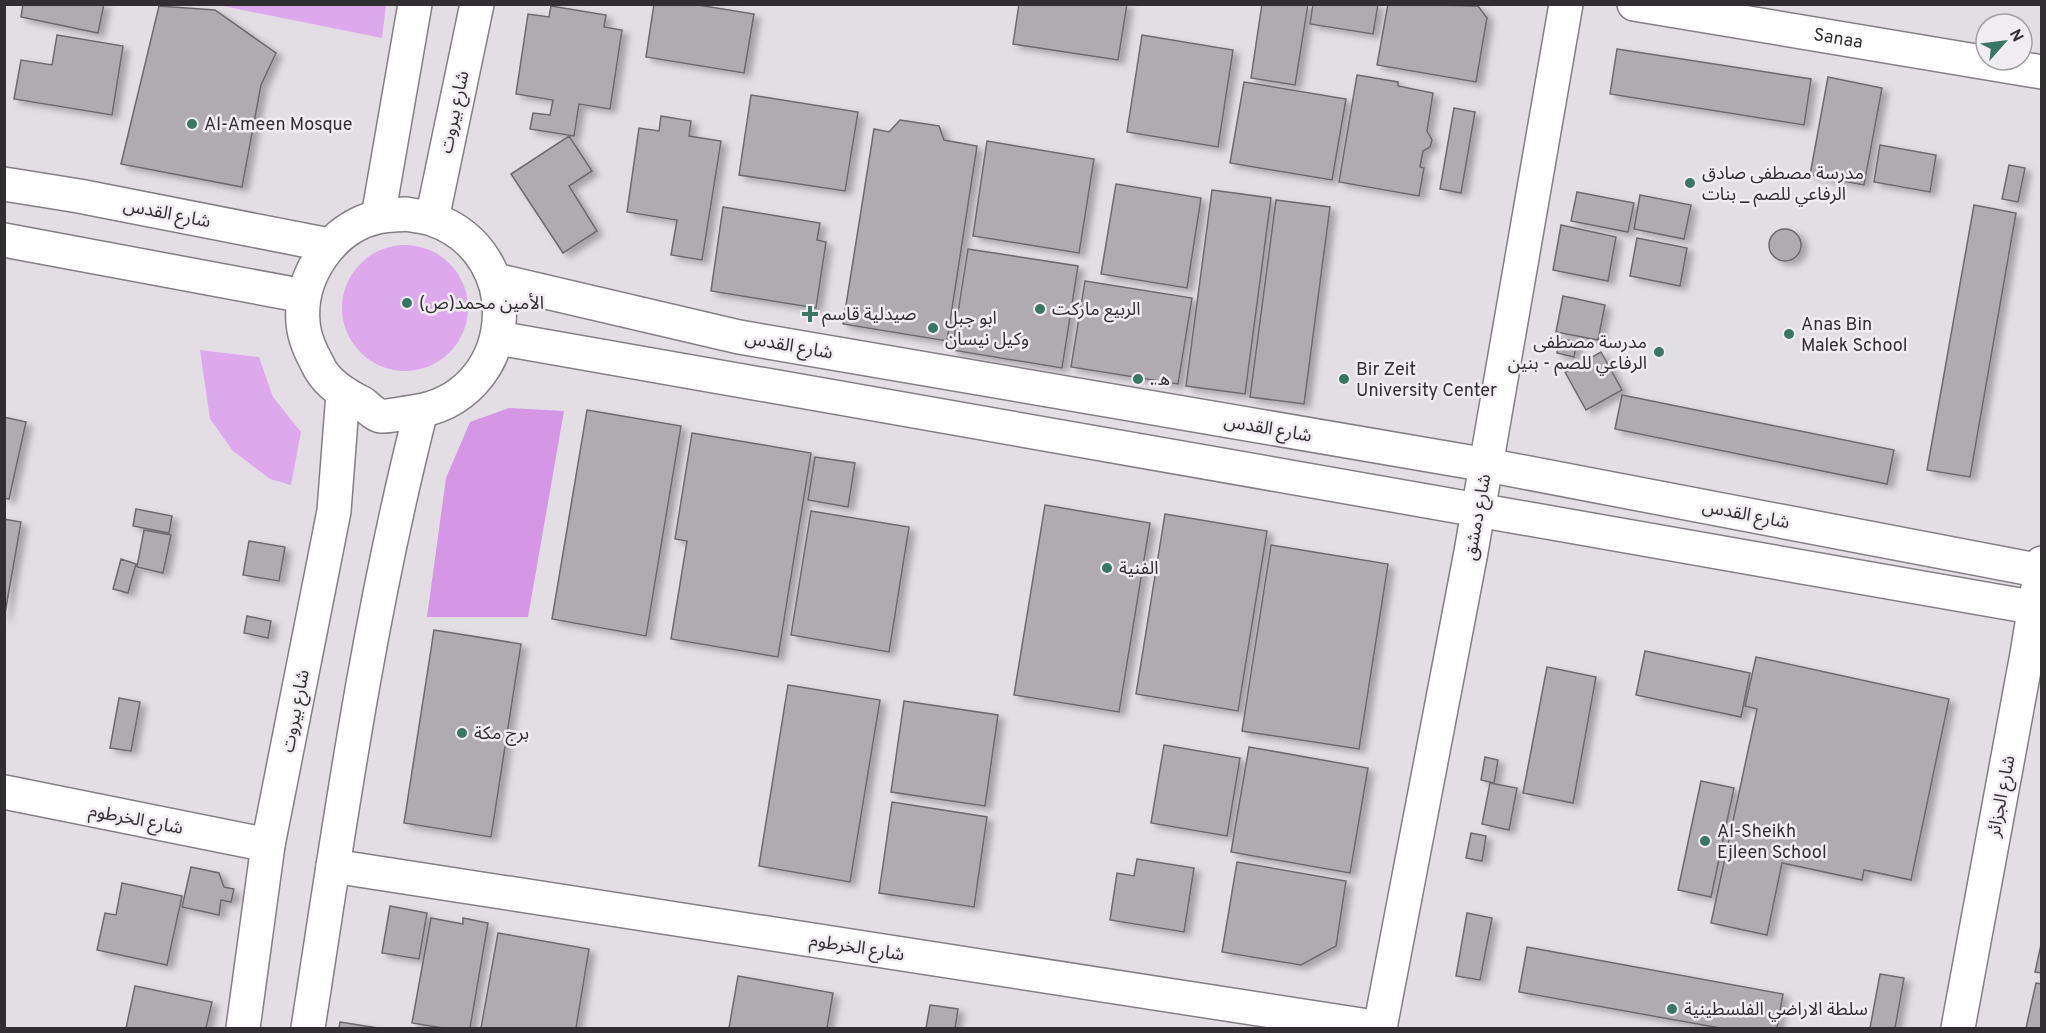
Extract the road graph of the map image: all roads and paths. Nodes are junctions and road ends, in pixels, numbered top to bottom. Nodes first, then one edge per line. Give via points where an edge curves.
1 (415, 4) edge
2 (477, 4) edge
3 (1566, 4) edge
4 (1634, 4) edge
5 (2042, 72) edge
6 (4, 184) edge
7 (378, 217) junction
8 (432, 219) junction
9 (4, 240) edge
10 (329, 245) junction
11 (495, 280) junction
12 (304, 296) junction
13 (498, 338) junction
14 (342, 393) junction
15 (421, 411) junction
16 (1487, 465) junction
17 (1479, 510) junction
18 (2041, 568) edge
19 (2038, 608) edge
20 (4, 792) edge
21 (268, 845) junction
22 (333, 866) junction
23 (1380, 1028) edge
24 (243, 1029) edge
25 (308, 1029) edge
26 (1958, 1029) edge

1 - 7 main road
2 - 8 main road, شارع بيروت
3 - 16 main road, شارع دمشق
4 - 5 main road, Sanaa
6 - 10 main road, شارع القدس
7 - 8 main road via 406,214
7 - 10 main road via 351,228
8 - 11 main road via 459,233 481,254
9 - 12 main road
10 - 12 main road via 313,269
11 - 13 main road via 501,309
11 - 16 main road, شارع القدس via 739,336
12 - 14 main road via 303,323 309,349 323,373
13 - 15 main road via 487,364 470,386 447,402
13 - 17 main road
14 - 15 main road via 380,416
14 - 21 main road, شارع بيروت via 334,511
15 - 22 main road via 404,476 358,713
16 - 17 main road, شارع دمشق
16 - 18 main road, شارع القدس
17 - 19 main road
17 - 23 main road, شارع دمشق
18 - 19 main road, شارع الجزائر
19 - 26 main road, شارع الجزائر
20 - 21 main road, شارع الخرطوم
21 - 24 main road, شارع بيروت
22 - 23 main road, شارع الخرطوم
22 - 25 main road

